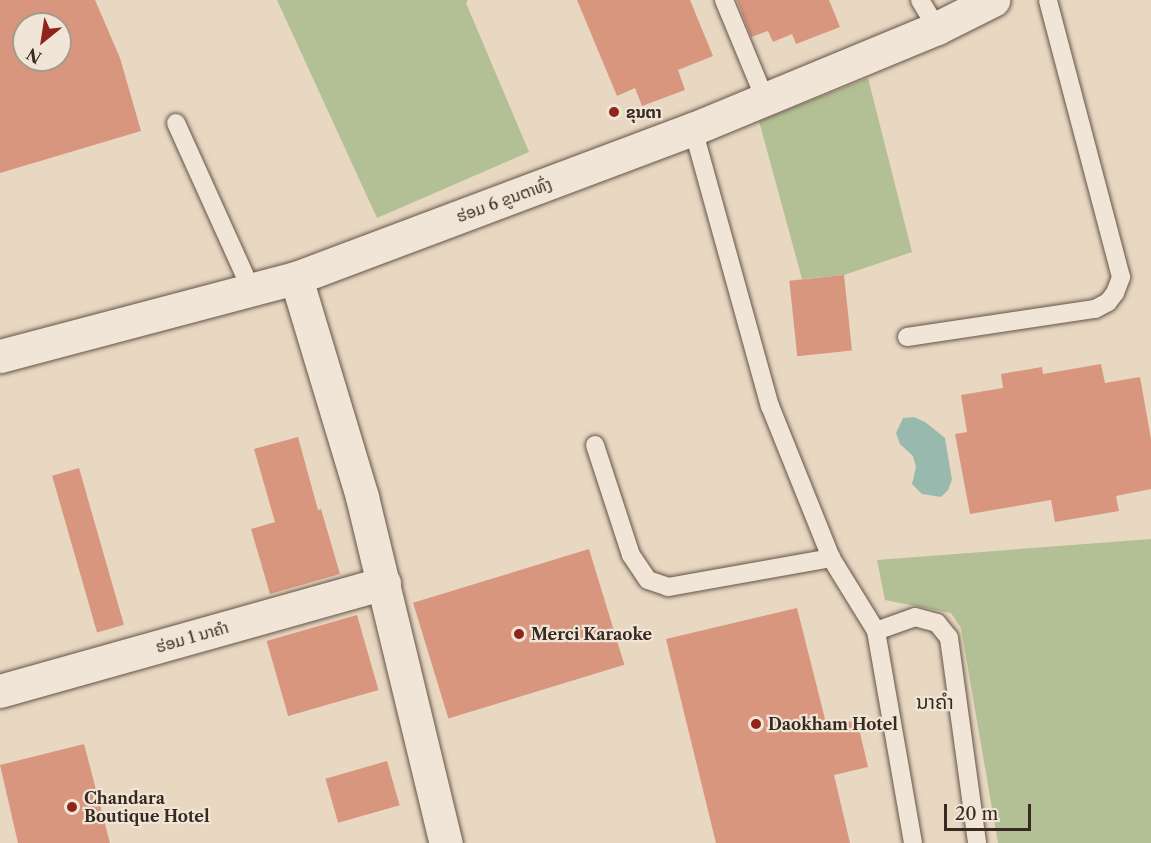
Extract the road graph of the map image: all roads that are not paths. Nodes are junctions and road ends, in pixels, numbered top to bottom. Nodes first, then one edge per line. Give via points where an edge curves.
1 (724, 0) edge
2 (920, 0) edge
3 (993, 0) edge
4 (1048, 0) edge
5 (937, 28) junction
6 (765, 99) junction
7 (176, 123) dead end
8 (693, 129) junction
9 (296, 278) junction
10 (251, 289) junction
11 (908, 337) dead end
12 (0, 356) edge
13 (594, 445) dead end
14 (831, 558) junction
15 (384, 583) junction
16 (876, 631) junction
17 (0, 691) edge
18 (446, 843) edge
19 (913, 843) edge
20 (977, 843) edge

1 - 6 lane
2 - 5 lane
3 - 5 street, ຮ່ອມ 6 ຂູນຕາທົ່ງ
4 - 11 lane via 1121,277 1115,293 1095,309
5 - 6 street, ຮ່ອມ 6 ຂູນຕາທົ່ງ
6 - 8 street, ຮ່ອມ 6 ຂູນຕາທົ່ງ
7 - 10 lane
8 - 9 street, ຮ່ອມ 6 ຂູນຕາທົ່ງ
8 - 14 lane via 770,406
9 - 10 street, ຮ່ອມ 6 ຂູນຕາທົ່ງ
9 - 15 street
10 - 12 street, ຮ່ອມ 6 ຂູນຕາທົ່ງ
13 - 14 lane via 631,555 648,580 668,587
14 - 16 lane
15 - 17 street, ຮ່ອມ 1 ນາຄຳ
15 - 18 street
16 - 19 lane
16 - 20 lane via 915,617 937,623 949,638

